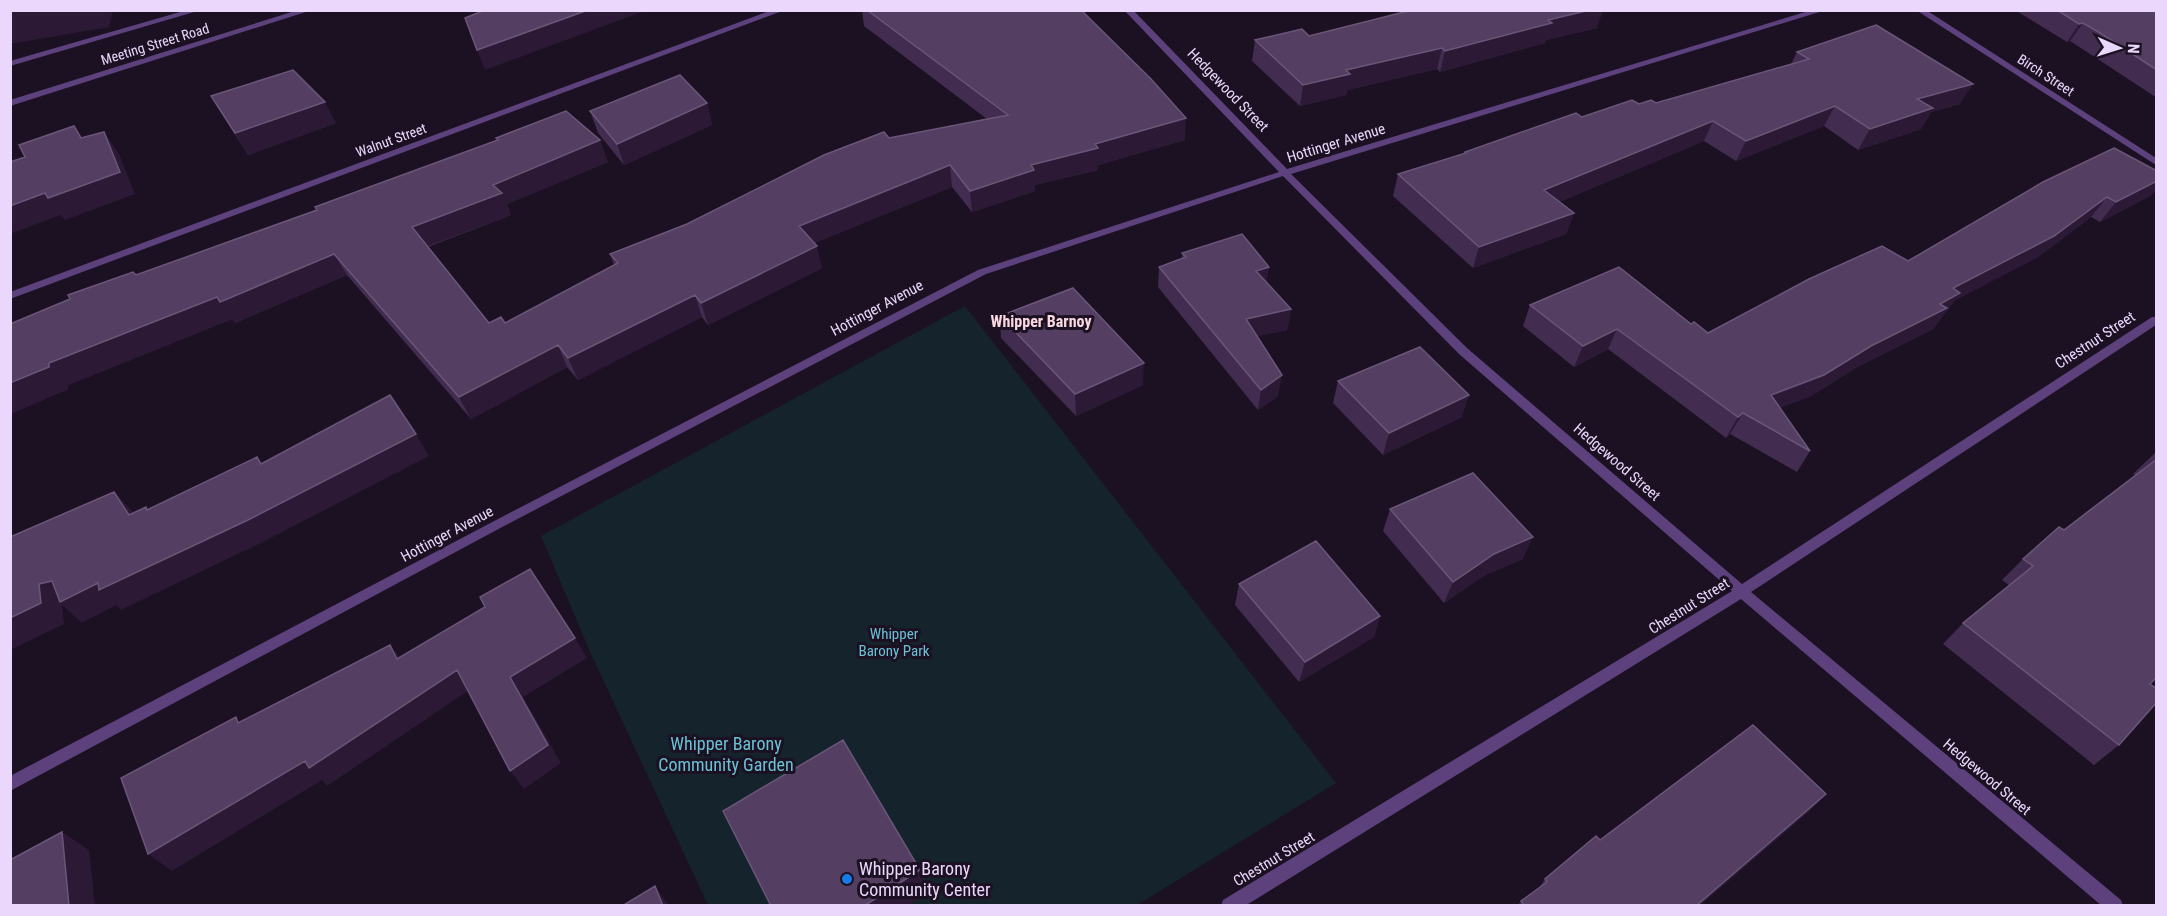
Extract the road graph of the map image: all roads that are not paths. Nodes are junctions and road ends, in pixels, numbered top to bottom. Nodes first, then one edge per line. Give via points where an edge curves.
1 (198, 10) edge
2 (308, 10) edge
3 (781, 10) edge
4 (1128, 10) edge
5 (1822, 10) edge
6 (1920, 10) edge
7 (10, 64) edge
8 (10, 103) edge
9 (2157, 162) edge
10 (1286, 174) junction
11 (10, 296) edge
12 (2157, 320) edge
13 (1742, 592) junction
14 (10, 784) edge
15 (1229, 906) edge
16 (2115, 906) edge

1 - 7 street
2 - 8 street, Meeting Street Road
3 - 11 street, Walnut Street
4 - 10 street, Hedgewood Street
5 - 10 street, Hottinger Avenue
6 - 9 street, Birch Street
10 - 13 street, Hedgewood Street via 1463,351
10 - 14 street, Hottinger Avenue via 982,272 938,292
12 - 13 street, Chestnut Street
13 - 15 street, Chestnut Street
13 - 16 street, Hedgewood Street

